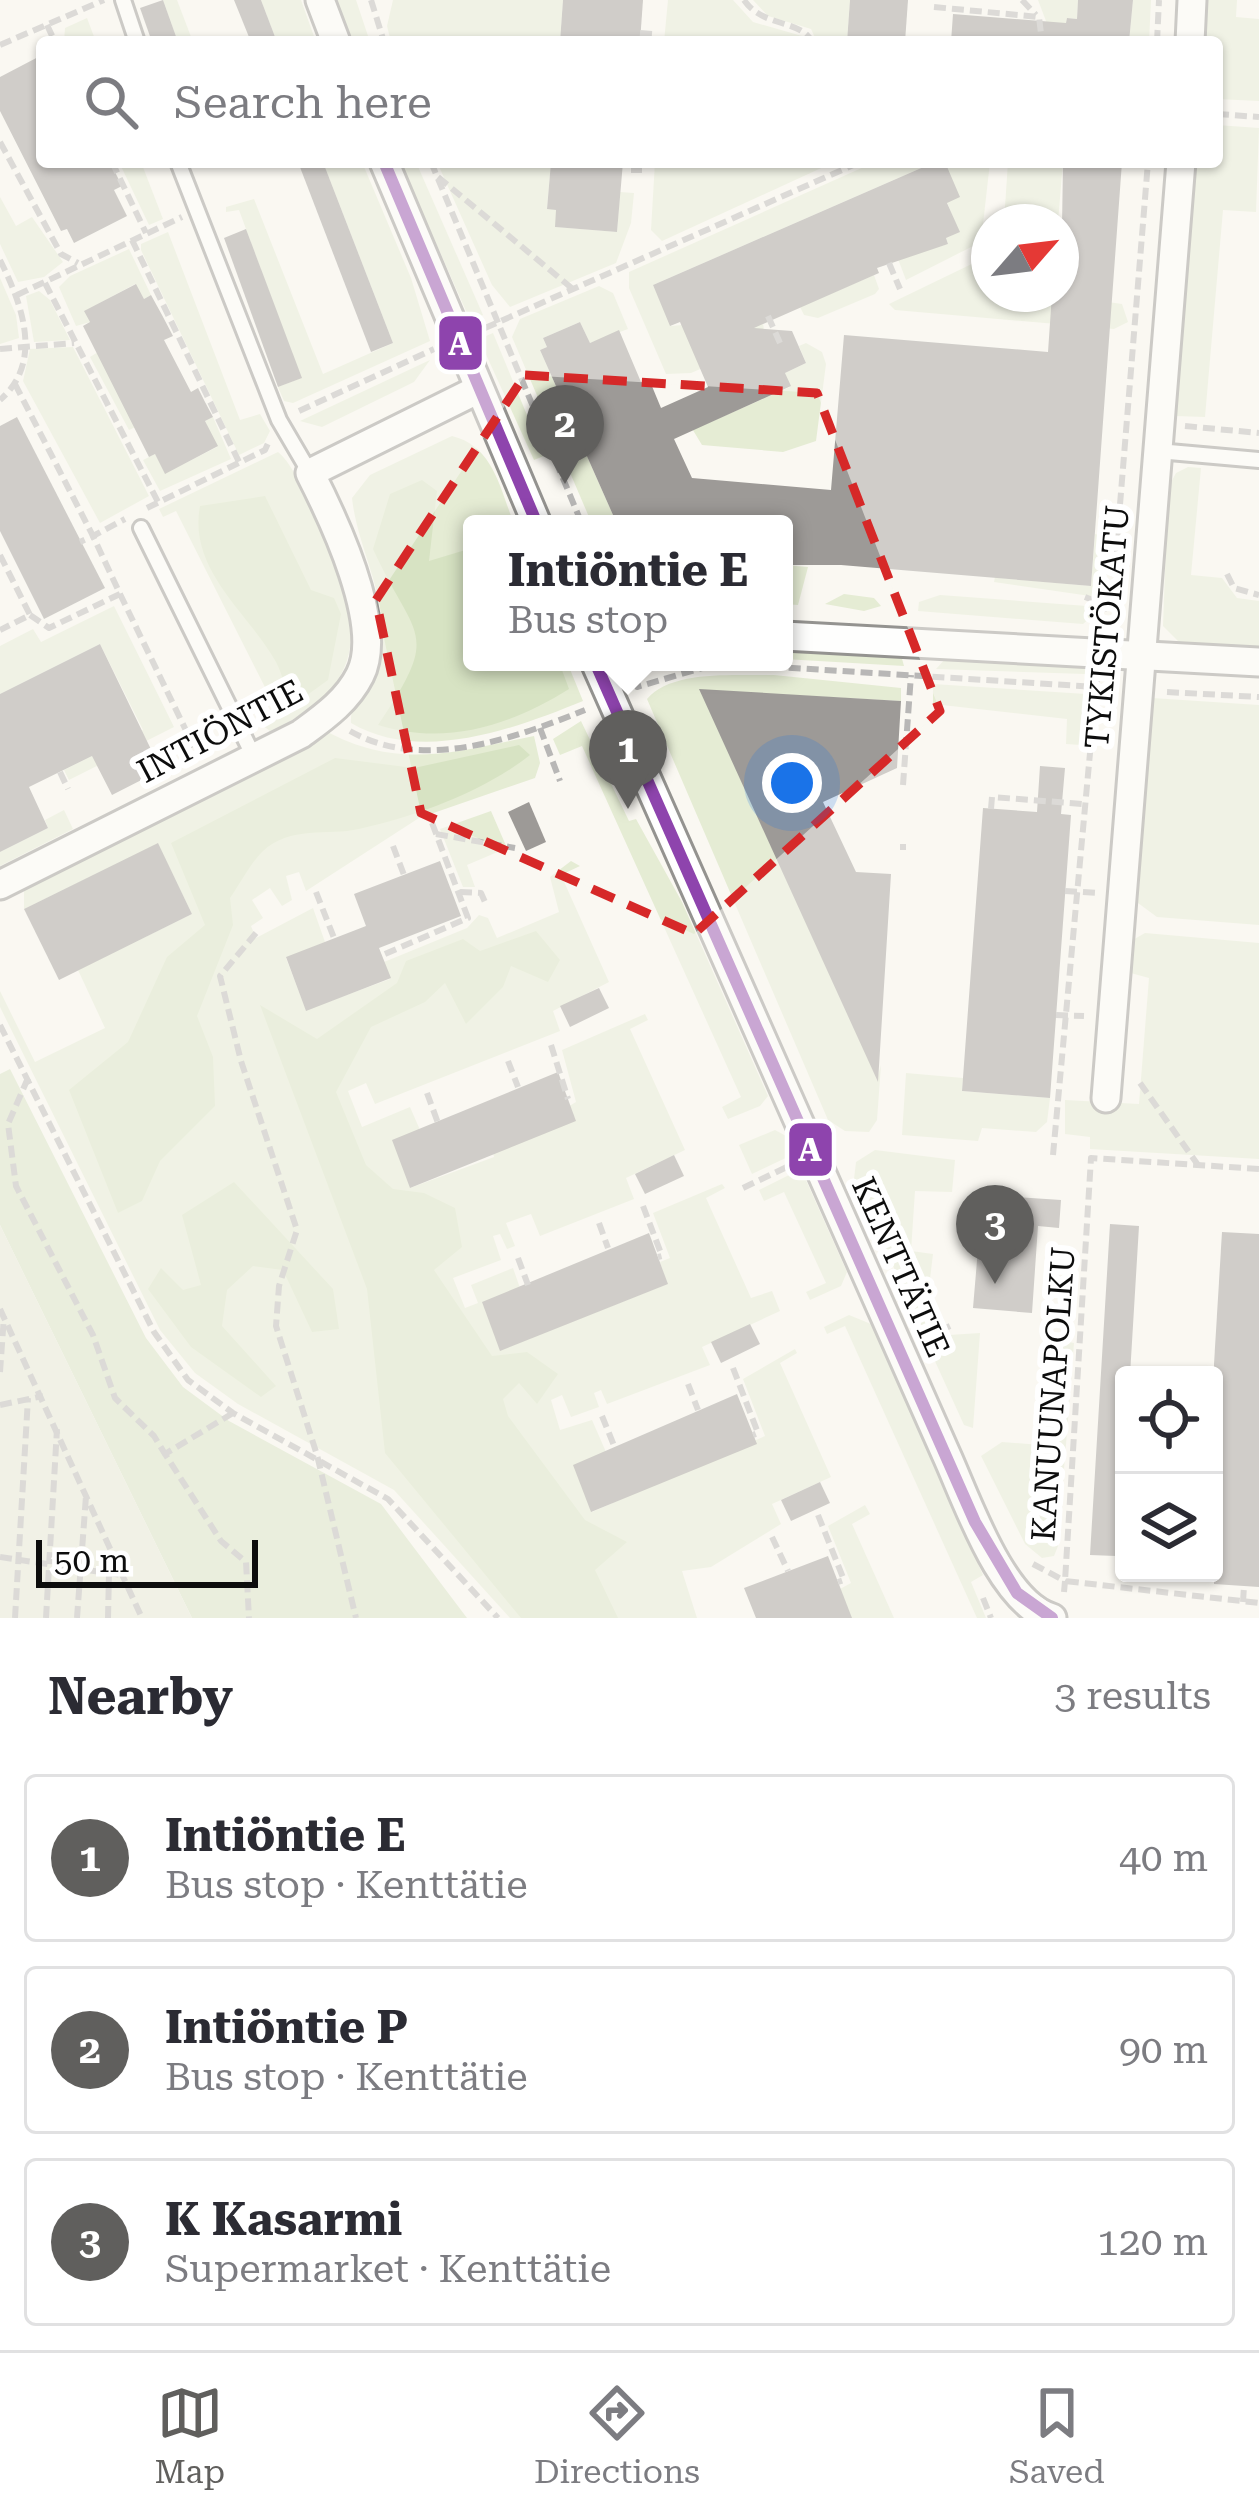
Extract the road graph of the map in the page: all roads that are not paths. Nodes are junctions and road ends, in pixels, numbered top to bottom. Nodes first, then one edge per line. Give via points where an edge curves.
1 (123, 0) edge
2 (320, 0) edge
3 (1192, 0) edge
4 (135, 36) edge
5 (334, 36) edge
6 (1190, 36) edge
7 (180, 168) edge
8 (386, 168) edge
9 (1181, 168) edge
10 (477, 390) junction
11 (1159, 438) junction
12 (1259, 460) edge
13 (310, 473) junction
14 (533, 515) edge
15 (141, 528) dead end
16 (793, 636) edge
17 (1142, 652) junction
18 (1259, 662) edge
19 (599, 671) edge
20 (254, 757) junction
21 (0, 885) edge
22 (1106, 1098) dead end
23 (1052, 1618) edge

1 - 4 lane
2 - 5 street
3 - 6 street
7 - 13 lane via 279,420
8 - 10 street
9 - 11 street, TYKISTÖKATU
10 - 13 street
10 - 14 street
11 - 12 lane
11 - 17 street, TYKISTÖKATU
13 - 20 street, INTIÖNTIE via 342,537 363,610 362,672 334,710
15 - 20 lane
16 - 17 street
17 - 18 street
17 - 22 street, TYKISTÖKATU
19 - 23 street, KENTTÄTIE via 1005,1577
20 - 21 street, INTIÖNTIE

